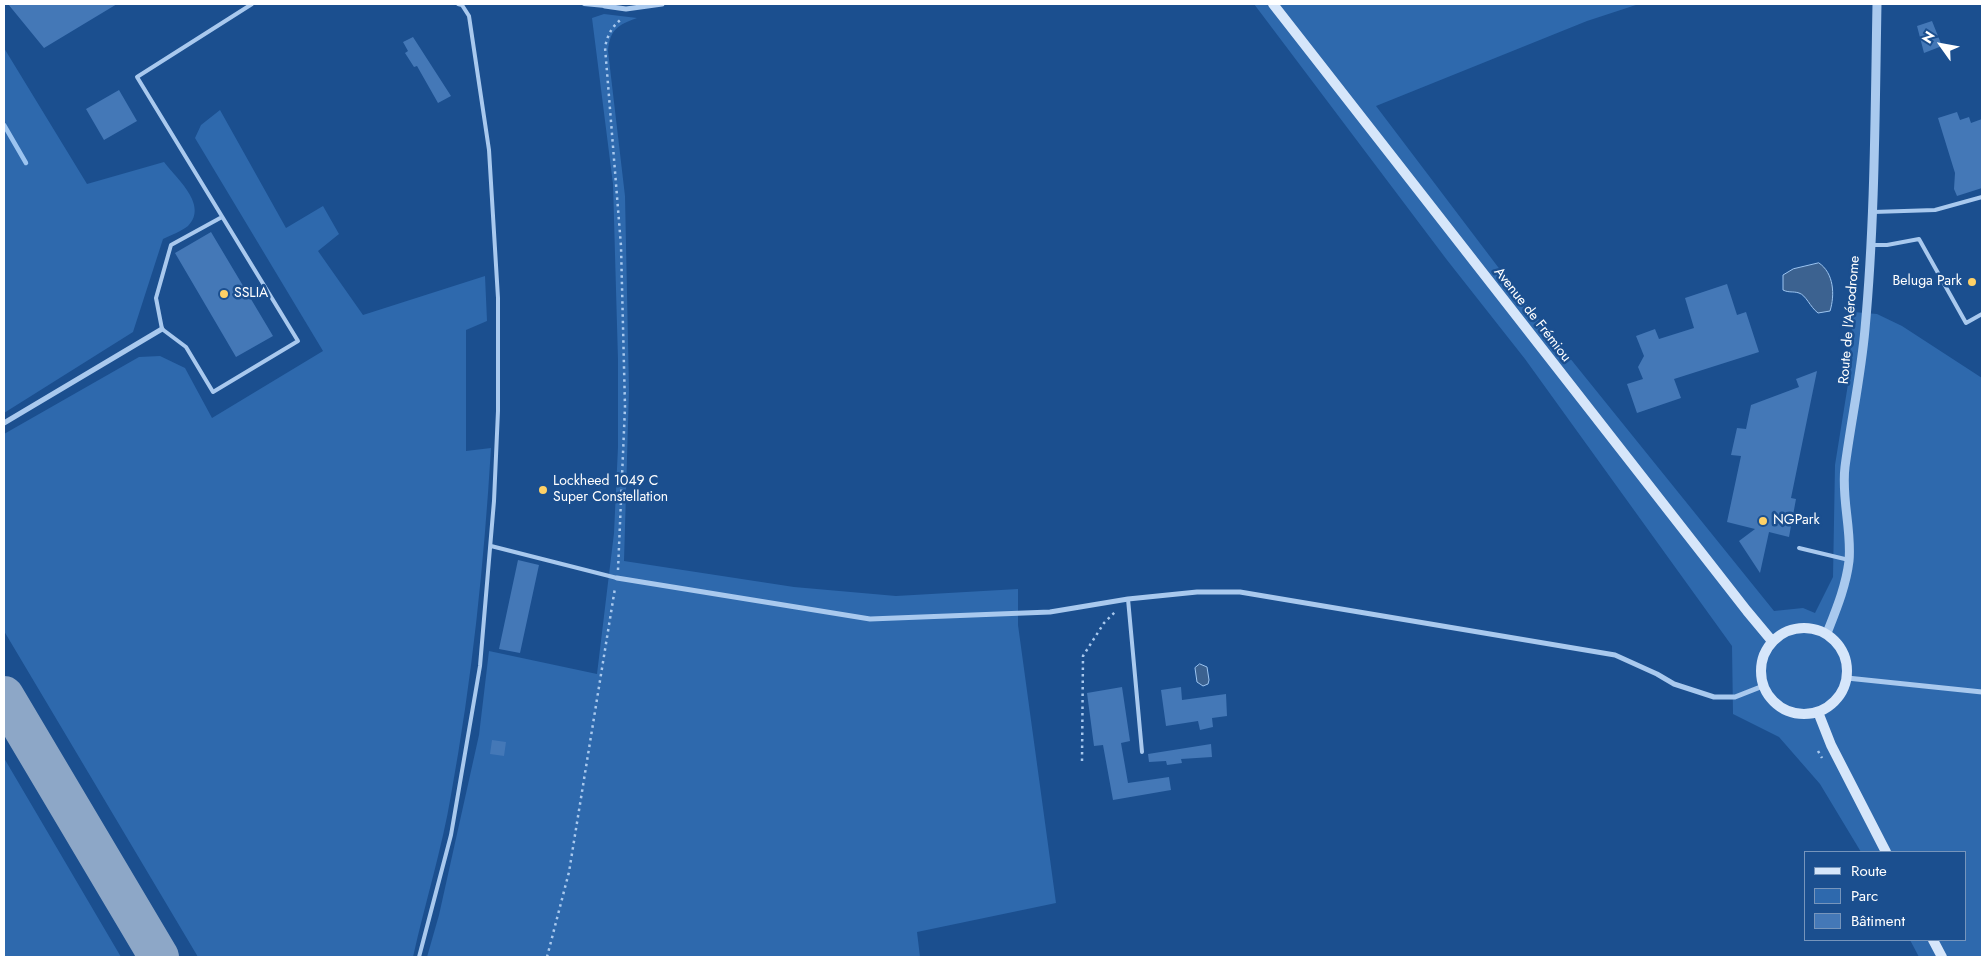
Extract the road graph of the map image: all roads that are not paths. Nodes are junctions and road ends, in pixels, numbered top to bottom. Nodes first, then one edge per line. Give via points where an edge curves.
1 (252, 4) edge
2 (458, 4) edge
3 (584, 4) edge
4 (662, 4) edge
5 (1273, 4) edge
6 (1877, 4) edge
7 (605, 6) joint
8 (1982, 197) edge
9 (1873, 212) junction
10 (222, 217) junction
11 (1871, 245) junction
12 (1982, 314) edge
13 (162, 329) junction
14 (4, 422) edge
15 (491, 546) junction
16 (1799, 548) dead end
17 (1849, 560) junction
18 (617, 578) joint
19 (1128, 599) junction
20 (1827, 633) junction
21 (1772, 641) junction
22 (1847, 678) junction
23 (1763, 686) junction
24 (1982, 692) edge
25 (1818, 712) junction
26 (1142, 752) dead end
27 (1885, 851) edge
28 (1934, 941) edge
29 (419, 957) edge
30 (1942, 957) edge

1 - 10 lane via 137,77
2 - 15 lane via 469,16 489,150 498,298 498,411
3 - 7 lane
4 - 7 street via 626,10
5 - 21 main road, Avenue de Frémiou
6 - 9 street, Route de l'Aérodrome
8 - 9 lane via 1935,210
9 - 11 street, Route de l'Aérodrome
10 - 13 lane via 170,245 156,298
10 - 13 lane via 298,341 213,392 186,347
11 - 12 lane via 1919,239 1966,323
11 - 17 street, Route de l'Aérodrome via 1865,329 1845,468
13 - 14 street
15 - 18 lane
15 - 29 lane via 479,676 450,835
16 - 17 lane
17 - 20 street, Route de l'Aérodrome via 1843,590
18 - 19 street via 870,619 1050,612
19 - 23 street via 1197,592 1240,592 1616,654 1674,684 1714,697 1735,697
19 - 26 lane
20 - 21 main road via 1798,627
20 - 22 main road via 1844,652
21 - 23 main road via 1761,662
22 - 24 street
22 - 25 main road via 1837,699
23 - 25 main road via 1779,707 1805,714
25 - 27 main road via 1831,745
28 - 30 main road

